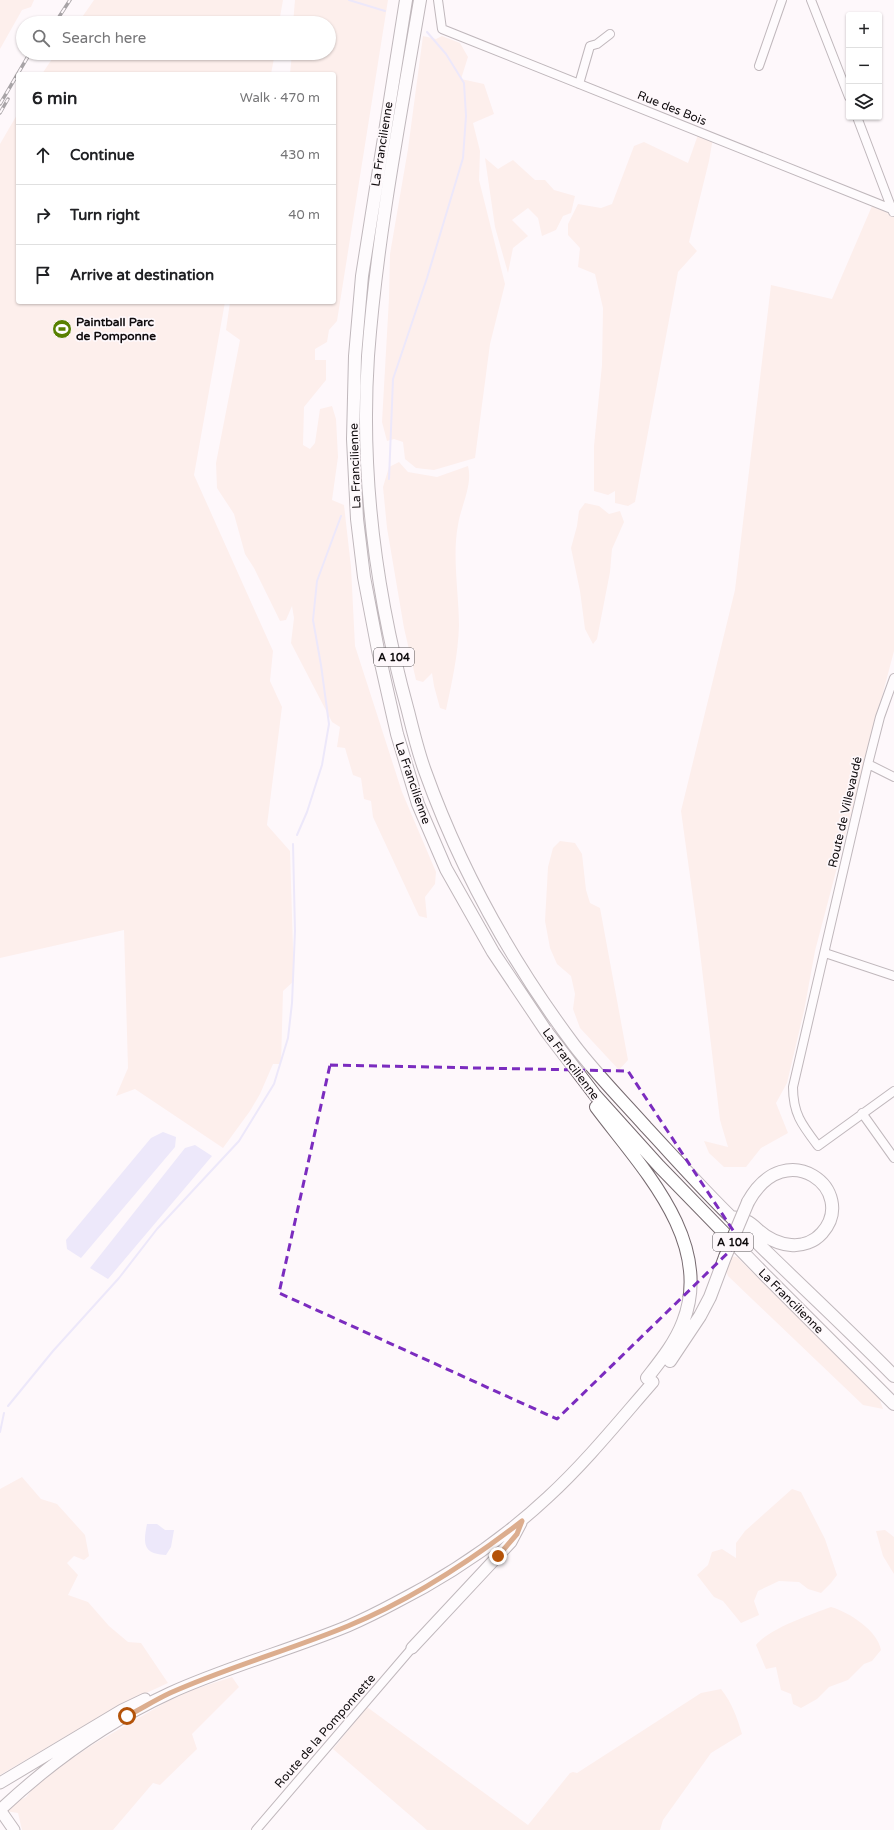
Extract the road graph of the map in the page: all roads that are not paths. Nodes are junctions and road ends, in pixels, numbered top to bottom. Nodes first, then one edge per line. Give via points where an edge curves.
1 (406, 0) edge
2 (420, 0) edge
3 (438, 0) edge
4 (782, 0) edge
5 (811, 0) edge
6 (610, 34) dead end
7 (759, 66) dead end
8 (579, 84) junction
9 (846, 89) edge
10 (858, 120) edge
11 (894, 210) edge
12 (894, 678) edge
13 (868, 764) junction
14 (894, 777) edge
15 (825, 953) junction
16 (894, 976) edge
17 (579, 1074) junction
18 (894, 1091) edge
19 (862, 1113) junction
20 (894, 1158) edge
21 (730, 1216) junction
22 (894, 1376) edge
23 (650, 1380) junction
24 (894, 1404) edge
25 (522, 1521) junction
26 (461, 1564) junction
27 (412, 1648) joint
28 (212, 1676) junction
29 (0, 1783) edge
30 (0, 1810) edge
31 (14, 1830) edge
32 (256, 1830) edge

1 - 17 highway, La Francilienne / A 104 via 368,229 354,356 353,439 361,559 395,727 418,804 446,869 493,952 521,996
2 - 21 highway, La Francilienne / A 104 via 375,278 366,409 368,485 377,576 402,691 424,769 451,837 513,955 576,1048
3 - 8 street, Rue des Bois via 442,29
4 - 7 street
5 - 9 street
6 - 8 street via 590,46
8 - 11 street, Rue des Bois
10 - 11 street
12 - 13 street, Route de Villevaudé via 880,717
13 - 14 street
13 - 15 street, Route de Villevaudé
15 - 16 street
15 - 19 street, Route de Villevaudé via 793,1087 793,1100 801,1124 818,1146
17 - 23 highway via 581,1088 672,1212 687,1251 691,1278 687,1309 676,1337
17 - 24 highway, La Francilienne / A 104 via 634,1139 766,1277
18 - 19 street
19 - 20 street
21 - 22 highway, La Francilienne / A 104
21 - 23 highway, bridge via 747,1221 774,1241 802,1245 826,1229 832,1215 831,1200 825,1186 814,1176 803,1171 785,1171 772,1175 755,1189 748,1202 725,1257 710,1297 700,1316 689,1335
23 - 25 main road via 555,1490
23 - 26 main road via 547,1490
25 - 26 main road
25 - 27 main road via 511,1542
26 - 28 main road via 403,1599 349,1625
27 - 32 street, Route de la Pomponnette
28 - 29 main road via 169,1687 122,1710
28 - 30 main road via 169,1694 127,1716 67,1754
30 - 31 main road

